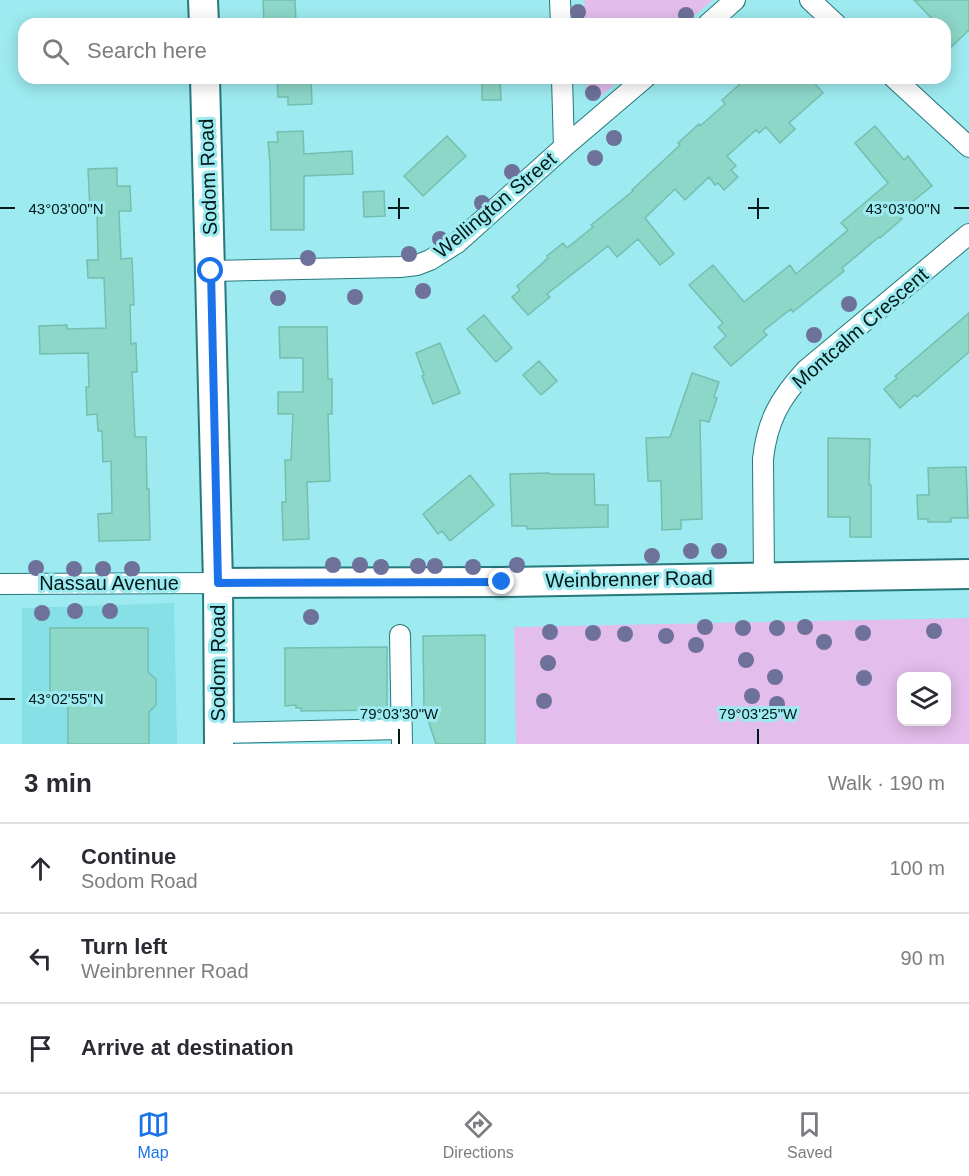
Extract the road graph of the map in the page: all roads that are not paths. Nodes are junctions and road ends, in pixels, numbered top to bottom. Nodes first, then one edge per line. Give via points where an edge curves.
1 (203, 0) edge
2 (560, 0) edge
3 (735, 0) edge
4 (810, 0) edge
5 (204, 18) edge
6 (561, 18) edge
7 (715, 18) edge
8 (830, 18) edge
9 (205, 84) edge
10 (562, 84) edge
11 (638, 84) edge
12 (901, 84) edge
13 (564, 147) junction
14 (969, 147) edge
15 (969, 234) edge
16 (211, 271) junction
17 (969, 574) edge
18 (764, 577) junction
19 (218, 583) junction
20 (0, 584) edge
21 (400, 635) dead end
22 (402, 737) edge
23 (219, 738) edge

1 - 5 street
2 - 6 street
3 - 7 street
4 - 8 street
9 - 16 street, Sodom Road
10 - 13 street
11 - 13 street, Wellington Street
12 - 14 street
13 - 16 street, Wellington Street via 457,243 417,265
15 - 18 street, Montcalm Crescent via 806,370 782,399 765,442
16 - 19 street, Sodom Road
17 - 18 street, Weinbrenner Road
18 - 19 street, Weinbrenner Road
19 - 20 street, Nassau Avenue
19 - 23 street, Sodom Road
21 - 22 street
22 - 23 street

